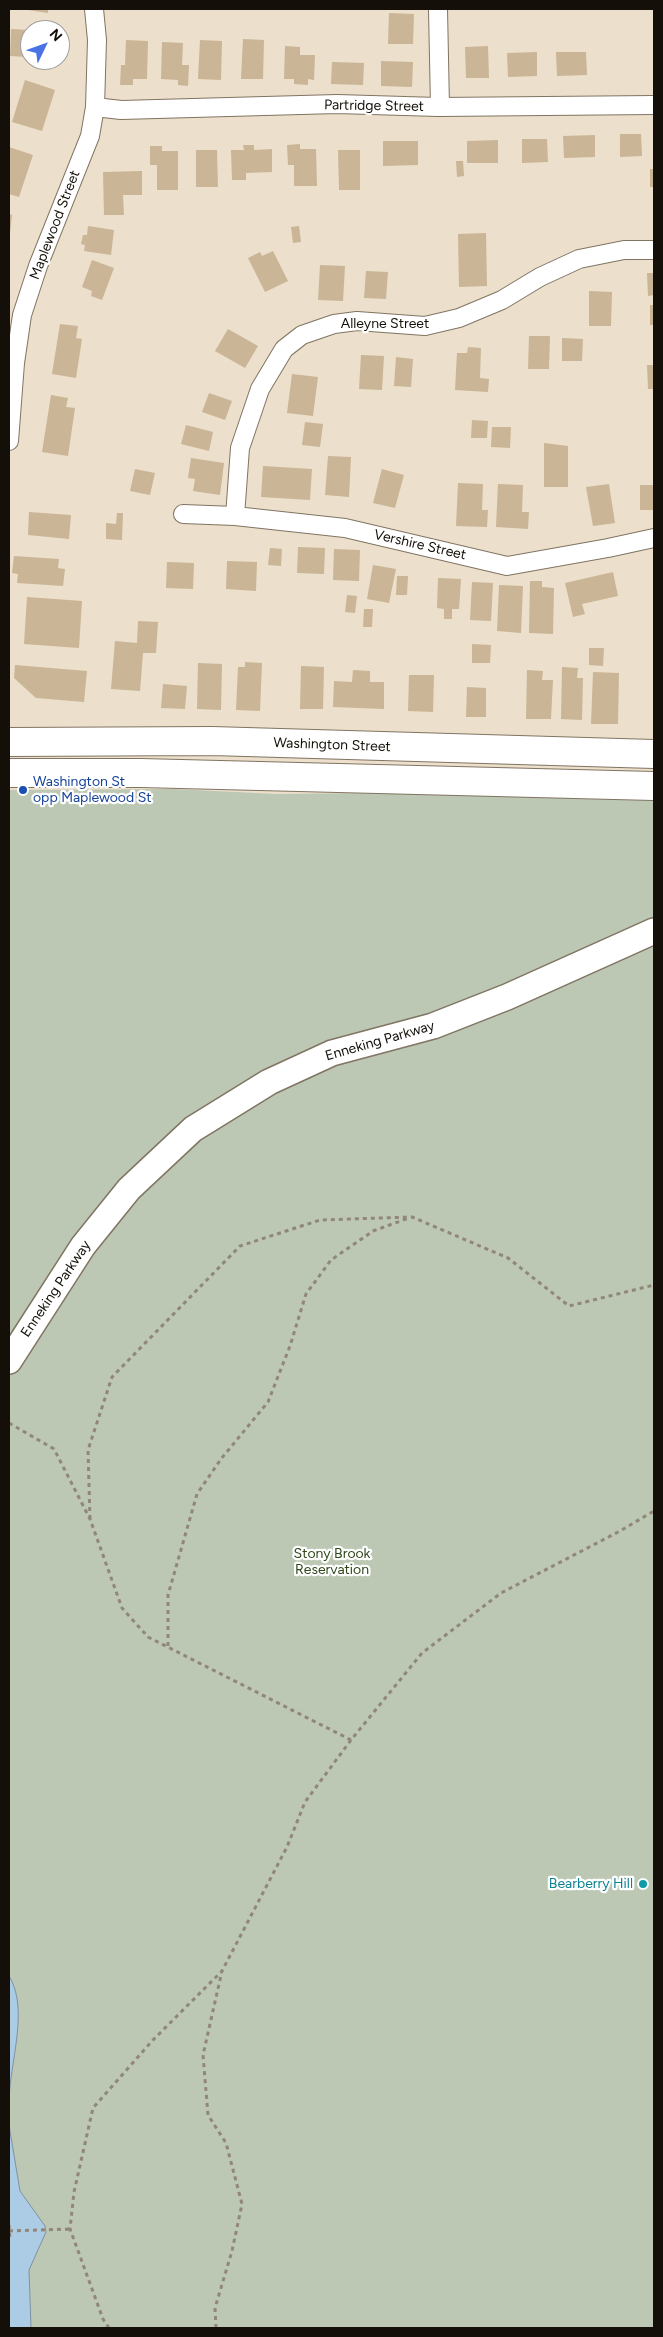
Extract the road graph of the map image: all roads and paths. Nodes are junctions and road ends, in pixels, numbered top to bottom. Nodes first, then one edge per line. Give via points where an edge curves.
1 (94, 9) edge
2 (438, 9) edge
3 (654, 104) edge
4 (94, 107) junction
5 (440, 107) junction
6 (654, 250) edge
7 (9, 441) edge
8 (183, 514) dead end
9 (234, 516) junction
10 (654, 538) edge
11 (9, 742) edge
12 (654, 754) edge
13 (9, 773) edge
14 (654, 786) edge
15 (654, 931) edge
16 (412, 1217) junction
17 (654, 1285) edge
18 (9, 1361) edge
19 (9, 1423) edge
20 (654, 1511) edge
21 (90, 1519) junction
22 (168, 1646) junction
23 (351, 1740) junction
24 (222, 1971) junction
25 (9, 2225) edge
26 (70, 2229) junction
27 (9, 2231) edge
28 (10, 2239) edge
29 (109, 2328) edge
30 (216, 2328) edge

1 - 4 street, Maplewood Street via 97,40
2 - 5 street
3 - 5 street, Partridge Street
4 - 5 street, Partridge Street via 121,110 337,104
4 - 7 street, Maplewood Street via 90,136 38,266 22,316
6 - 9 street, Alleyne Street via 624,250 579,259 502,300 459,318 425,326 357,321 334,324 302,335 284,349 260,389 240,448
8 - 9 street, Vershire Street
9 - 10 street, Vershire Street via 345,528 508,566
11 - 12 main road, Washington Street via 212,741
13 - 14 main road via 142,773
15 - 18 main road, Enneking Parkway via 507,997 442,1022 332,1053 269,1082 192,1129 129,1189 83,1246
16 - 17 path via 508,1258 569,1306
16 - 21 path via 320,1220 240,1246 112,1376 88,1450
16 - 22 path via 373,1231 332,1260 306,1294 268,1402 197,1494 168,1594
19 - 21 path via 54,1448
20 - 23 path via 501,1593 485,1605 422,1653
21 - 22 path via 122,1608 148,1637
22 - 23 path
23 - 24 path via 305,1802 287,1847
24 - 26 path via 152,2041 93,2108 74,2192
24 - 30 path via 203,2054 208,2116 226,2143 242,2204 215,2308
25 - 27 path
26 - 27 path
26 - 29 path
27 - 28 path

